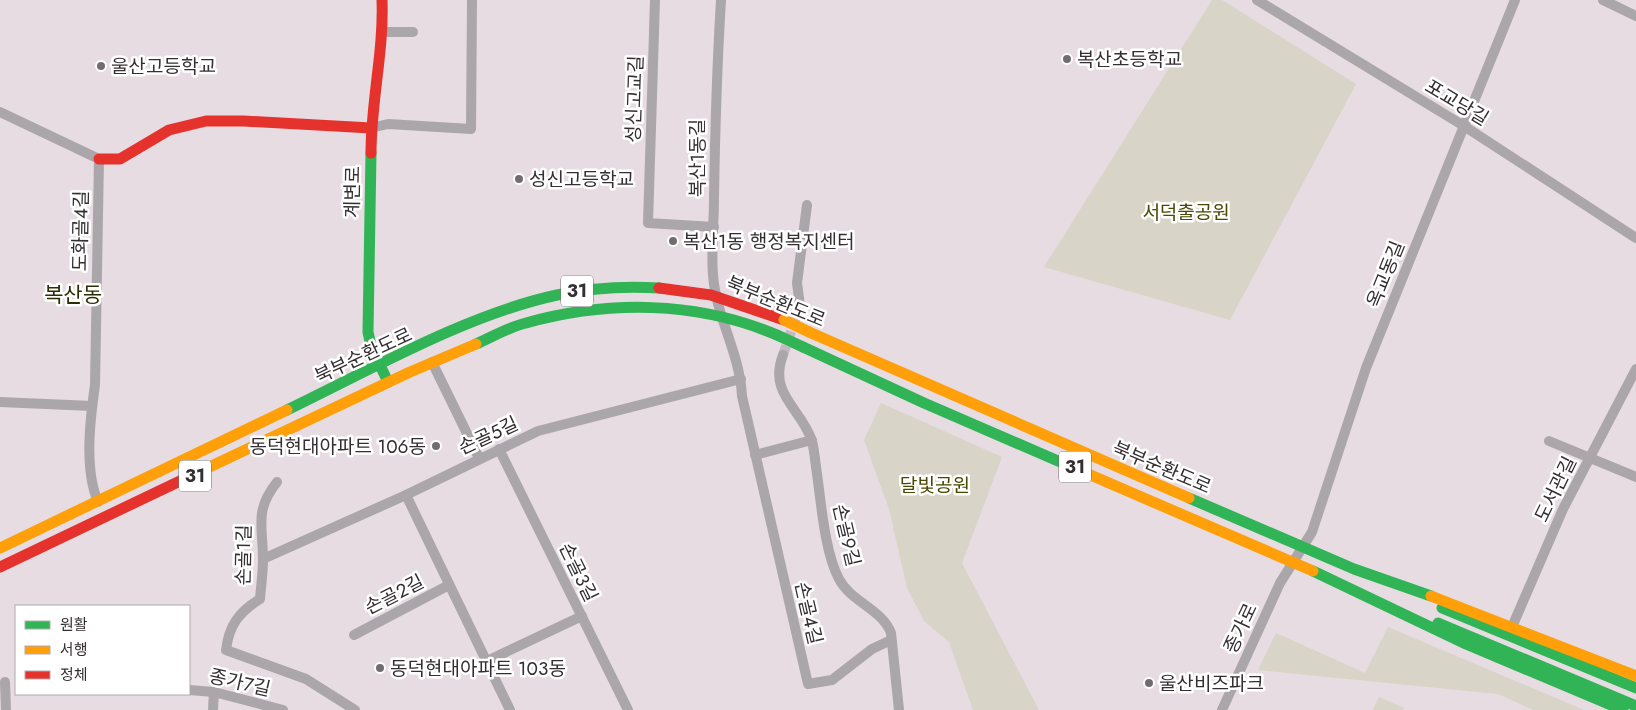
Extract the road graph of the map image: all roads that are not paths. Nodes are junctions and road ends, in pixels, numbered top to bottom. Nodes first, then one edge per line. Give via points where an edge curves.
1 (382, 0) edge
2 (472, 0) edge
3 (655, 0) edge
4 (721, 0) edge
5 (1257, 0) edge
6 (1515, 0) edge
7 (1604, 0) edge
8 (1636, 16) edge
9 (383, 32) junction
10 (413, 32) dead end
11 (0, 112) edge
12 (1464, 126) junction
13 (371, 128) junction
14 (99, 159) junction
15 (807, 205) dead end
16 (714, 227) junction
17 (1636, 238) edge
18 (715, 295) junction
19 (800, 306) tunnel mouth
20 (720, 315) junction
21 (783, 354) tunnel mouth
22 (432, 362) junction
23 (380, 366) junction
24 (1636, 369) edge
25 (741, 379) junction
26 (388, 382) junction
27 (0, 402) edge
28 (92, 406) junction
29 (812, 440) junction
30 (1549, 441) dead end
31 (499, 450) junction
32 (755, 455) junction
33 (479, 458) junction
34 (1590, 458) junction
35 (1636, 477) edge
36 (277, 482) dead end
37 (406, 496) junction
38 (98, 502) junction
39 (0, 547) edge
40 (1304, 547) junction
41 (263, 559) junction
42 (1293, 562) junction
43 (0, 567) edge
44 (1354, 569) junction
45 (449, 585) junction
46 (1347, 586) junction
47 (582, 616) junction
48 (1512, 627) junction
49 (354, 634) dead end
50 (891, 640) junction
51 (487, 661) junction
52 (1636, 676) edge
53 (2, 682) edge
54 (15, 682) edge
55 (1636, 688) edge
56 (190, 690) edge
57 (214, 692) junction
58 (1589, 696) junction
59 (1636, 706) edge
60 (6, 710) edge
61 (213, 710) edge
62 (280, 710) edge
63 (355, 710) edge
64 (510, 710) edge
65 (628, 710) edge
66 (899, 710) edge
67 (1223, 710) edge
68 (1606, 710) edge
69 (1623, 710) edge

1 - 9 main road, 계변로
2 - 13 street via 471,129 388,124
3 - 16 street, 성신고교길 via 648,223
4 - 16 street, 복산1동길 via 714,122
5 - 12 street, 포교당길
6 - 12 street, 옥교동길
7 - 8 street
9 - 10 street
9 - 13 main road, 계변로
11 - 14 street
12 - 17 street, 포교당길
12 - 40 street, 옥교동길 via 1366,368 1312,532
13 - 14 main road via 225,119 193,122 166,129 132,154 118,160 107,162
13 - 23 main road, 계변로 via 368,332
14 - 28 street, 도화골4길
15 - 19 street via 797,283
16 - 18 street, 복산1동길
18 - 20 street, 복산1동길
18 - 23 main road, 북부순환도로 / 31 via 643,287 548,296 517,306
18 - 40 main road, 북부순환도로 / 31, bridge via 749,305
20 - 22 main road, 북부순환도로 / 31 via 643,306 587,309 524,323
20 - 25 street, 손골4길
20 - 42 main road, 북부순환도로 / 31, bridge via 777,335 924,403
21 - 29 street, 손골9길 via 779,365 781,389
22 - 26 main road, 북부순환도로 / 31
22 - 33 street
23 - 26 main road, 계변로
23 - 38 main road, 북부순환도로 / 31
24 - 34 street, 도서관길
25 - 31 street, 손골5길 via 570,421 538,431
25 - 32 street, 손골4길
26 - 43 main road, 북부순환도로 / 31
27 - 28 street
28 - 38 street, 도화골4길 via 90,479
29 - 32 street
29 - 50 street, 손골9길 via 835,570 856,600 883,618
30 - 34 street
31 - 33 street, 손골5길
31 - 47 street, 손골3길
32 - 50 street, 손골4길 via 808,684 832,680 872,649
33 - 37 street, 손골5길
34 - 35 street
34 - 48 street, 도서관길 via 1563,509
36 - 41 street, 손골1길 via 265,497 260,523
37 - 41 street, 손골5길
37 - 45 street, 손골2길
38 - 39 main road, 북부순환도로 / 31
40 - 42 street, 옥교동길
40 - 44 main road, 북부순환도로 / 31
41 - 63 street, 손골1길 via 260,599 245,608 228,632 226,650 306,679
42 - 46 main road, 북부순환도로 / 31
42 - 67 street, 종가로 via 1280,583
44 - 48 main road
44 - 55 main road, 북부순환도로
45 - 49 street, 손골2길
45 - 51 street, 손골2길
46 - 58 main road via 1466,644
46 - 59 main road, 북부순환도로
47 - 51 street
47 - 65 street, 손골3길
48 - 52 main road
50 - 66 street, 손골9길
51 - 64 street, 손골2길
53 - 54 street
53 - 60 street
56 - 57 street, 종가7길
57 - 61 street
57 - 62 street, 종가7길
58 - 68 main road
58 - 69 main road

